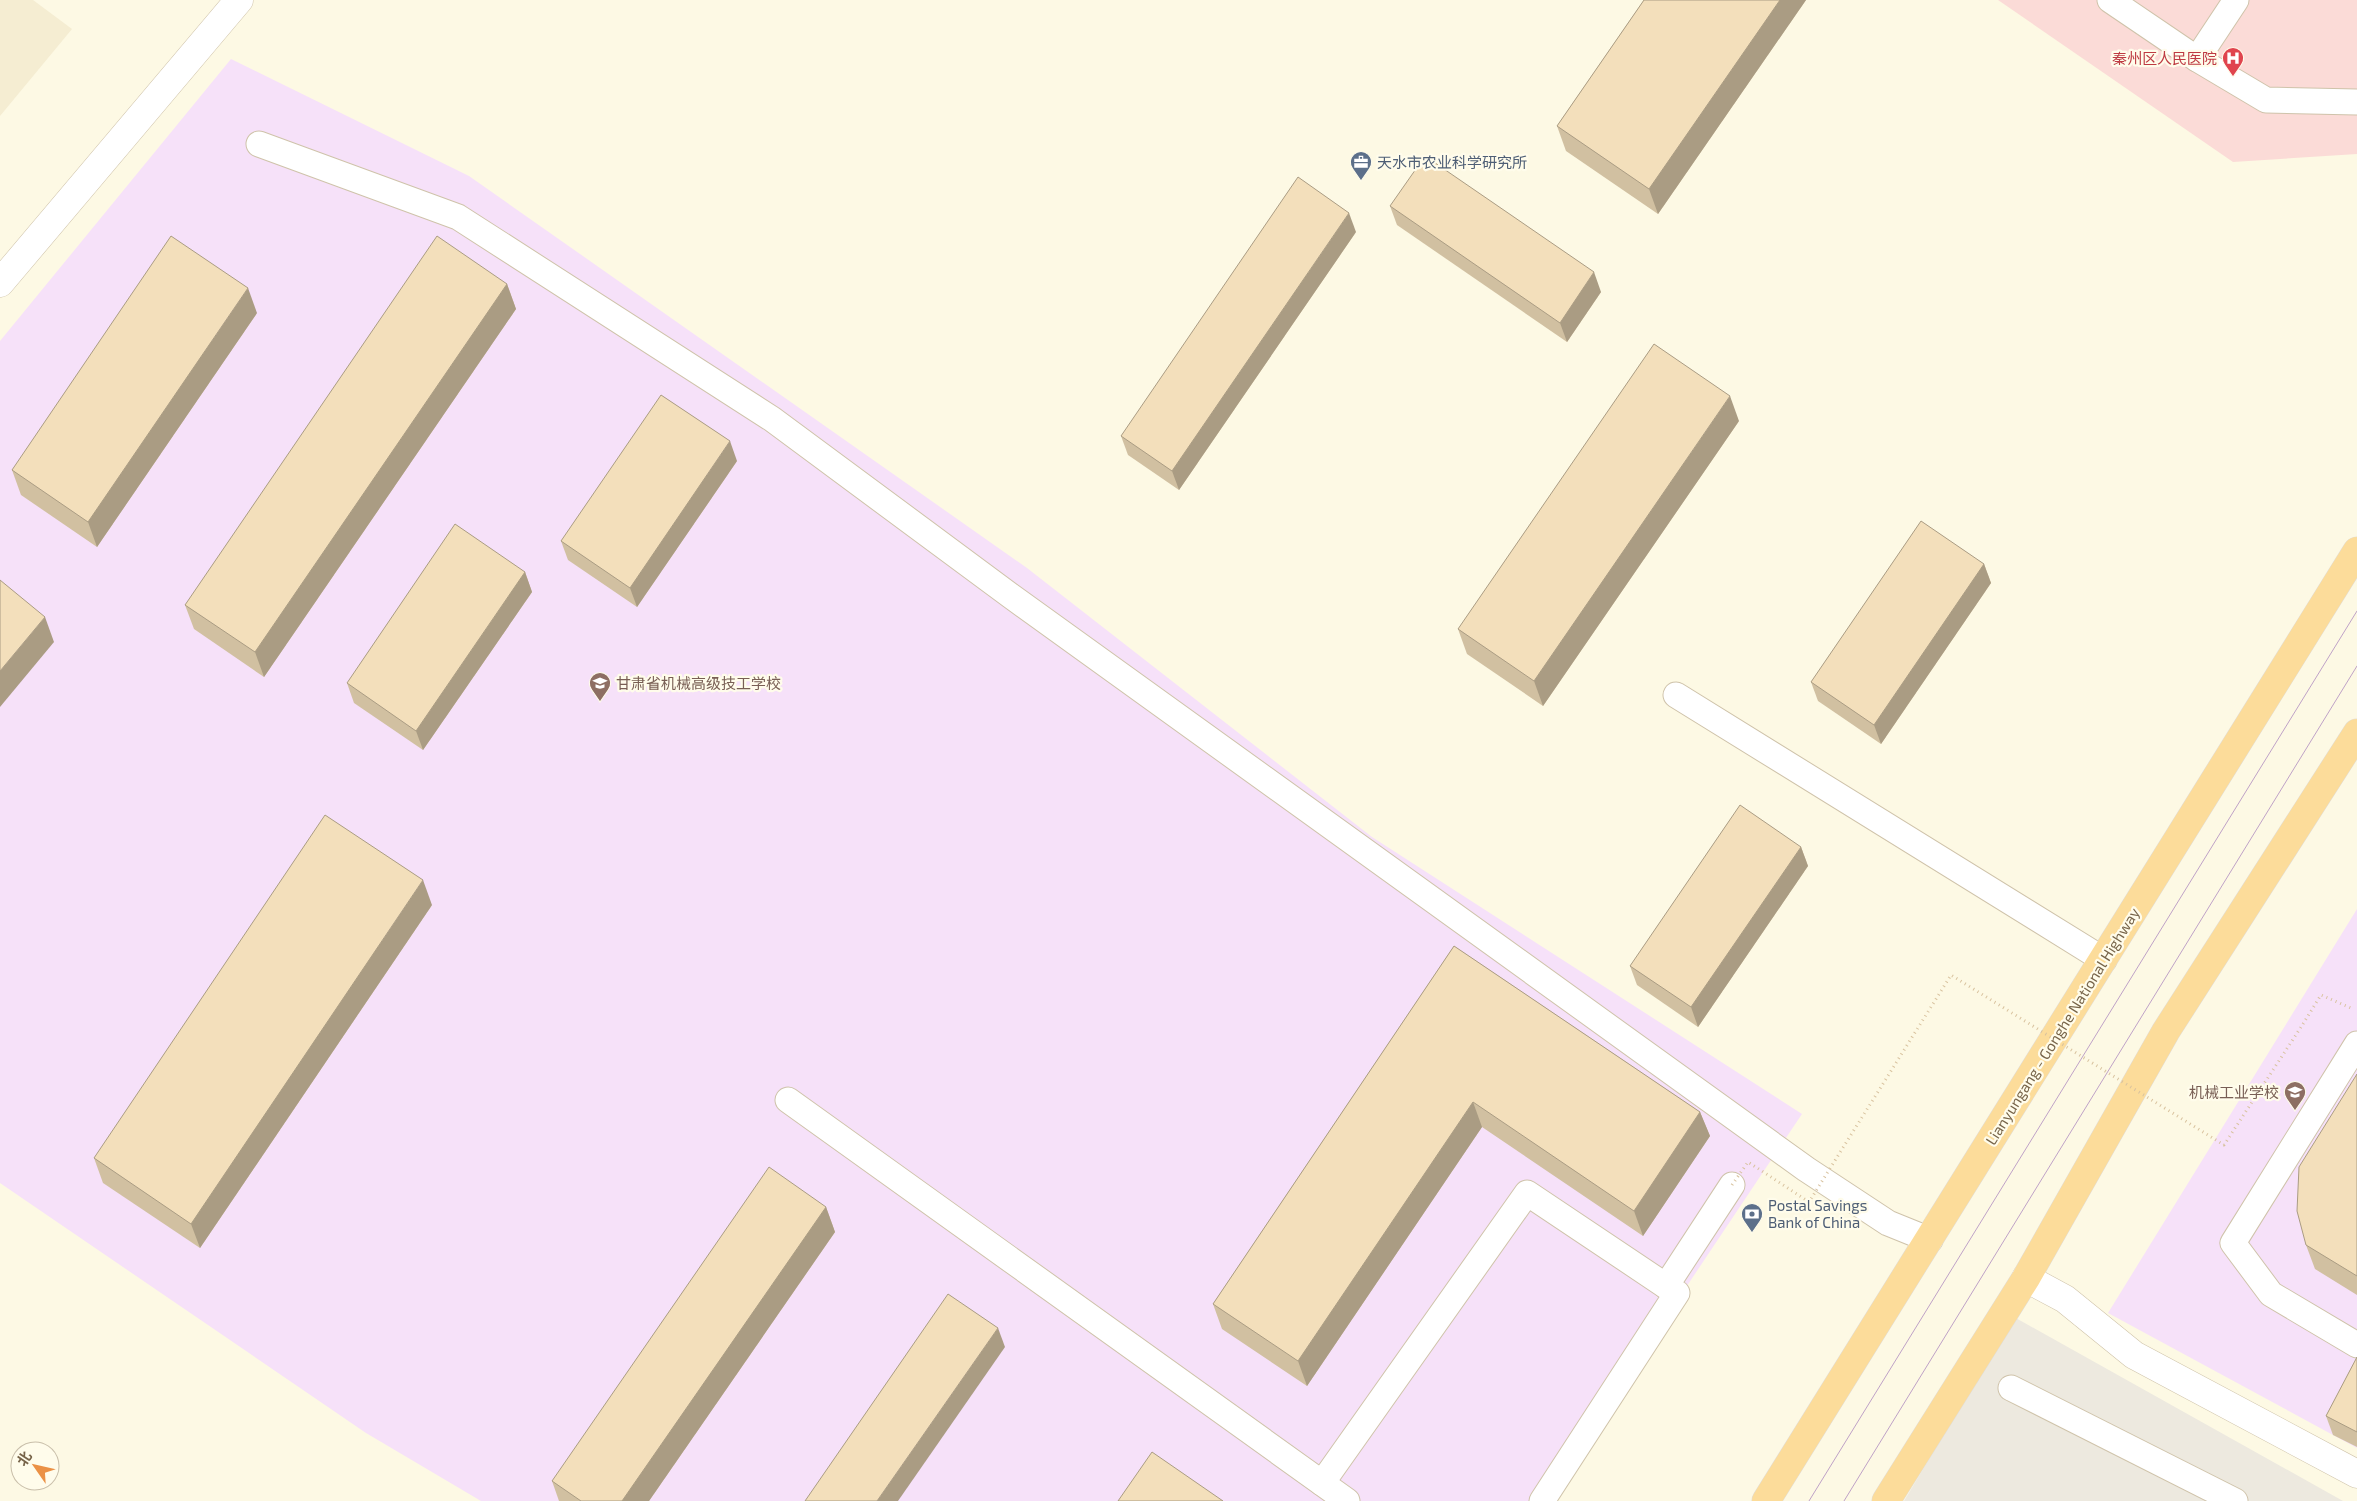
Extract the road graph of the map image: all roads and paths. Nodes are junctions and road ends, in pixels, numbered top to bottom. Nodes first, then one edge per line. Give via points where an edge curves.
1 (239, 0) edge
2 (2110, 0) edge
3 (2236, 0) edge
4 (2197, 59) junction
5 (2357, 102) edge
6 (259, 144) dead end
7 (0, 283) edge
8 (2357, 551) edge
9 (1676, 694) dead end
10 (2357, 733) edge
11 (2104, 960) junction
12 (2357, 1011) edge
13 (2357, 1044) edge
14 (788, 1100) dead end
15 (1732, 1185) joint
16 (1930, 1240) junction
17 (2026, 1278) junction
18 (1666, 1286) junction
19 (2357, 1345) edge
20 (2011, 1388) dead end
21 (2357, 1474) edge
22 (1322, 1483) junction
23 (1347, 1501) edge
24 (1542, 1501) edge
25 (1766, 1501) edge
26 (1886, 1501) edge
27 (2235, 1501) edge

1 - 7 street
2 - 4 lane
3 - 4 lane
4 - 5 lane via 2266,100
6 - 16 lane via 458,217 772,419 1011,596 1798,1163 1888,1223
8 - 11 highway, Lianyungang - Gonghe National Highway
9 - 11 lane
10 - 17 highway via 2166,1031
11 - 16 highway, Lianyungang - Gonghe National Highway
12 - 15 path, bridge via 2321,995 2224,1145 1951,975 1809,1202 1748,1162
13 - 19 lane via 2233,1244 2271,1294
14 - 22 lane
15 - 18 lane
16 - 25 highway, Lianyungang - Gonghe National Highway
17 - 21 street via 2064,1299 2134,1355
17 - 26 highway
18 - 22 lane via 1526,1193
18 - 24 lane via 1677,1293
20 - 27 lane
22 - 23 lane

